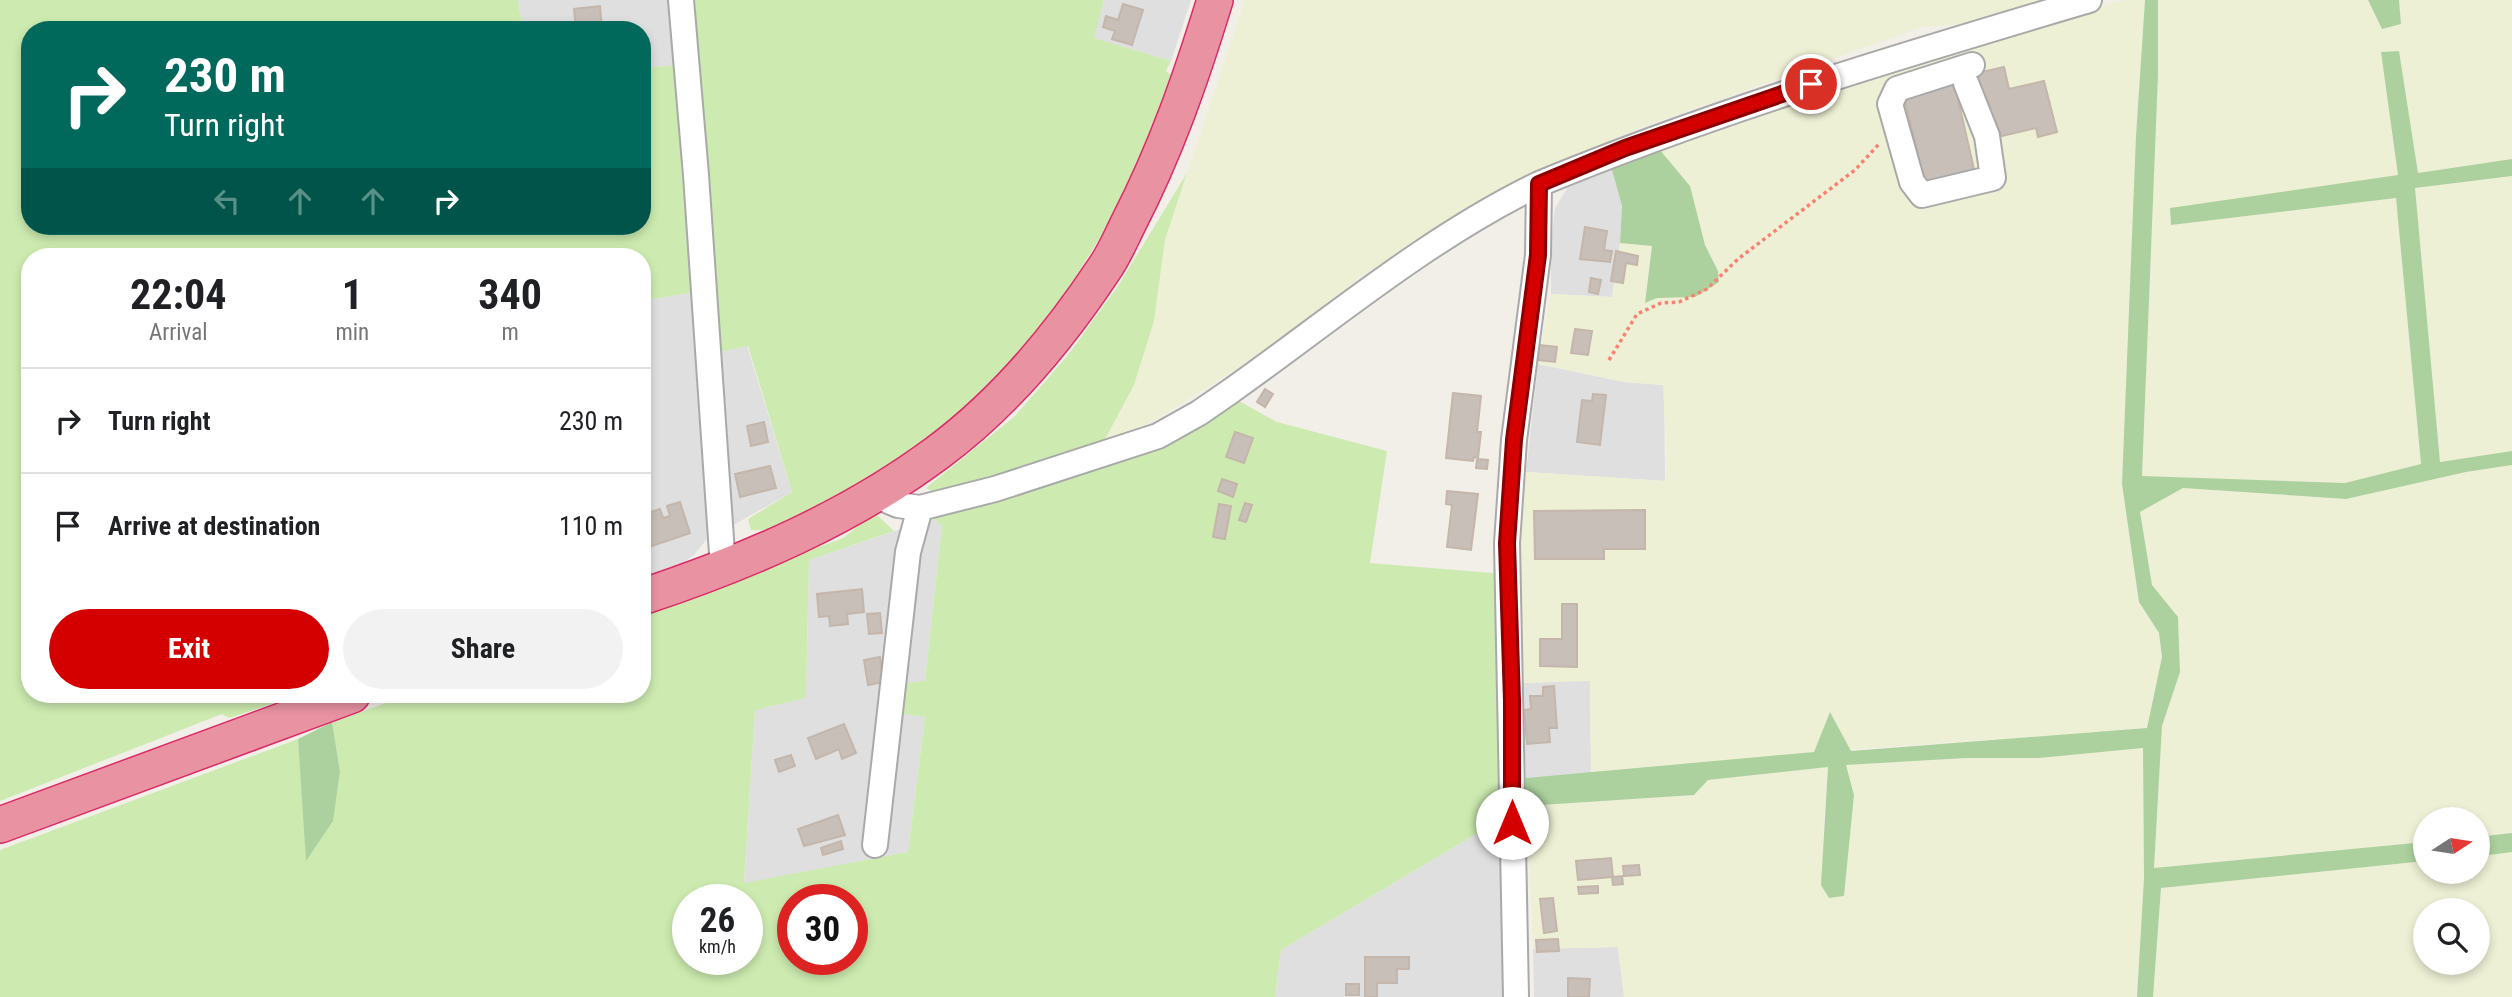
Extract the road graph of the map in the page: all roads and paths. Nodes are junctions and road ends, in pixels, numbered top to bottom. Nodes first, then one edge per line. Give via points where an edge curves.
1 (681, 0) edge
2 (1215, 0) edge
3 (2089, 0) edge
4 (1930, 47) junction
5 (1943, 72) junction
6 (1897, 130) junction
7 (1539, 184) junction
8 (1609, 360) dead end
9 (874, 495) junction
10 (920, 508) junction
11 (723, 568) junction
12 (651, 594) edge
13 (330, 703) edge
14 (0, 825) edge
15 (875, 845) dead end
16 (1517, 997) edge

1 - 11 street
2 - 9 highway via 1155,172 1105,268 1054,337 998,400 939,452
3 - 4 street
4 - 5 street
4 - 7 street via 1687,126
5 - 6 street via 1897,89 1889,104
5 - 6 street via 1968,74 1987,136 1993,178 1922,195 1912,183
6 - 8 path via 1885,134 1855,170 1738,259 1707,289 1637,314
7 - 10 street via 1424,250 1218,400 1158,436 995,489
7 - 16 street via 1538,255 1514,440 1507,543
9 - 10 street
9 - 11 highway via 764,553
10 - 15 street via 908,552
11 - 12 highway
13 - 14 highway

